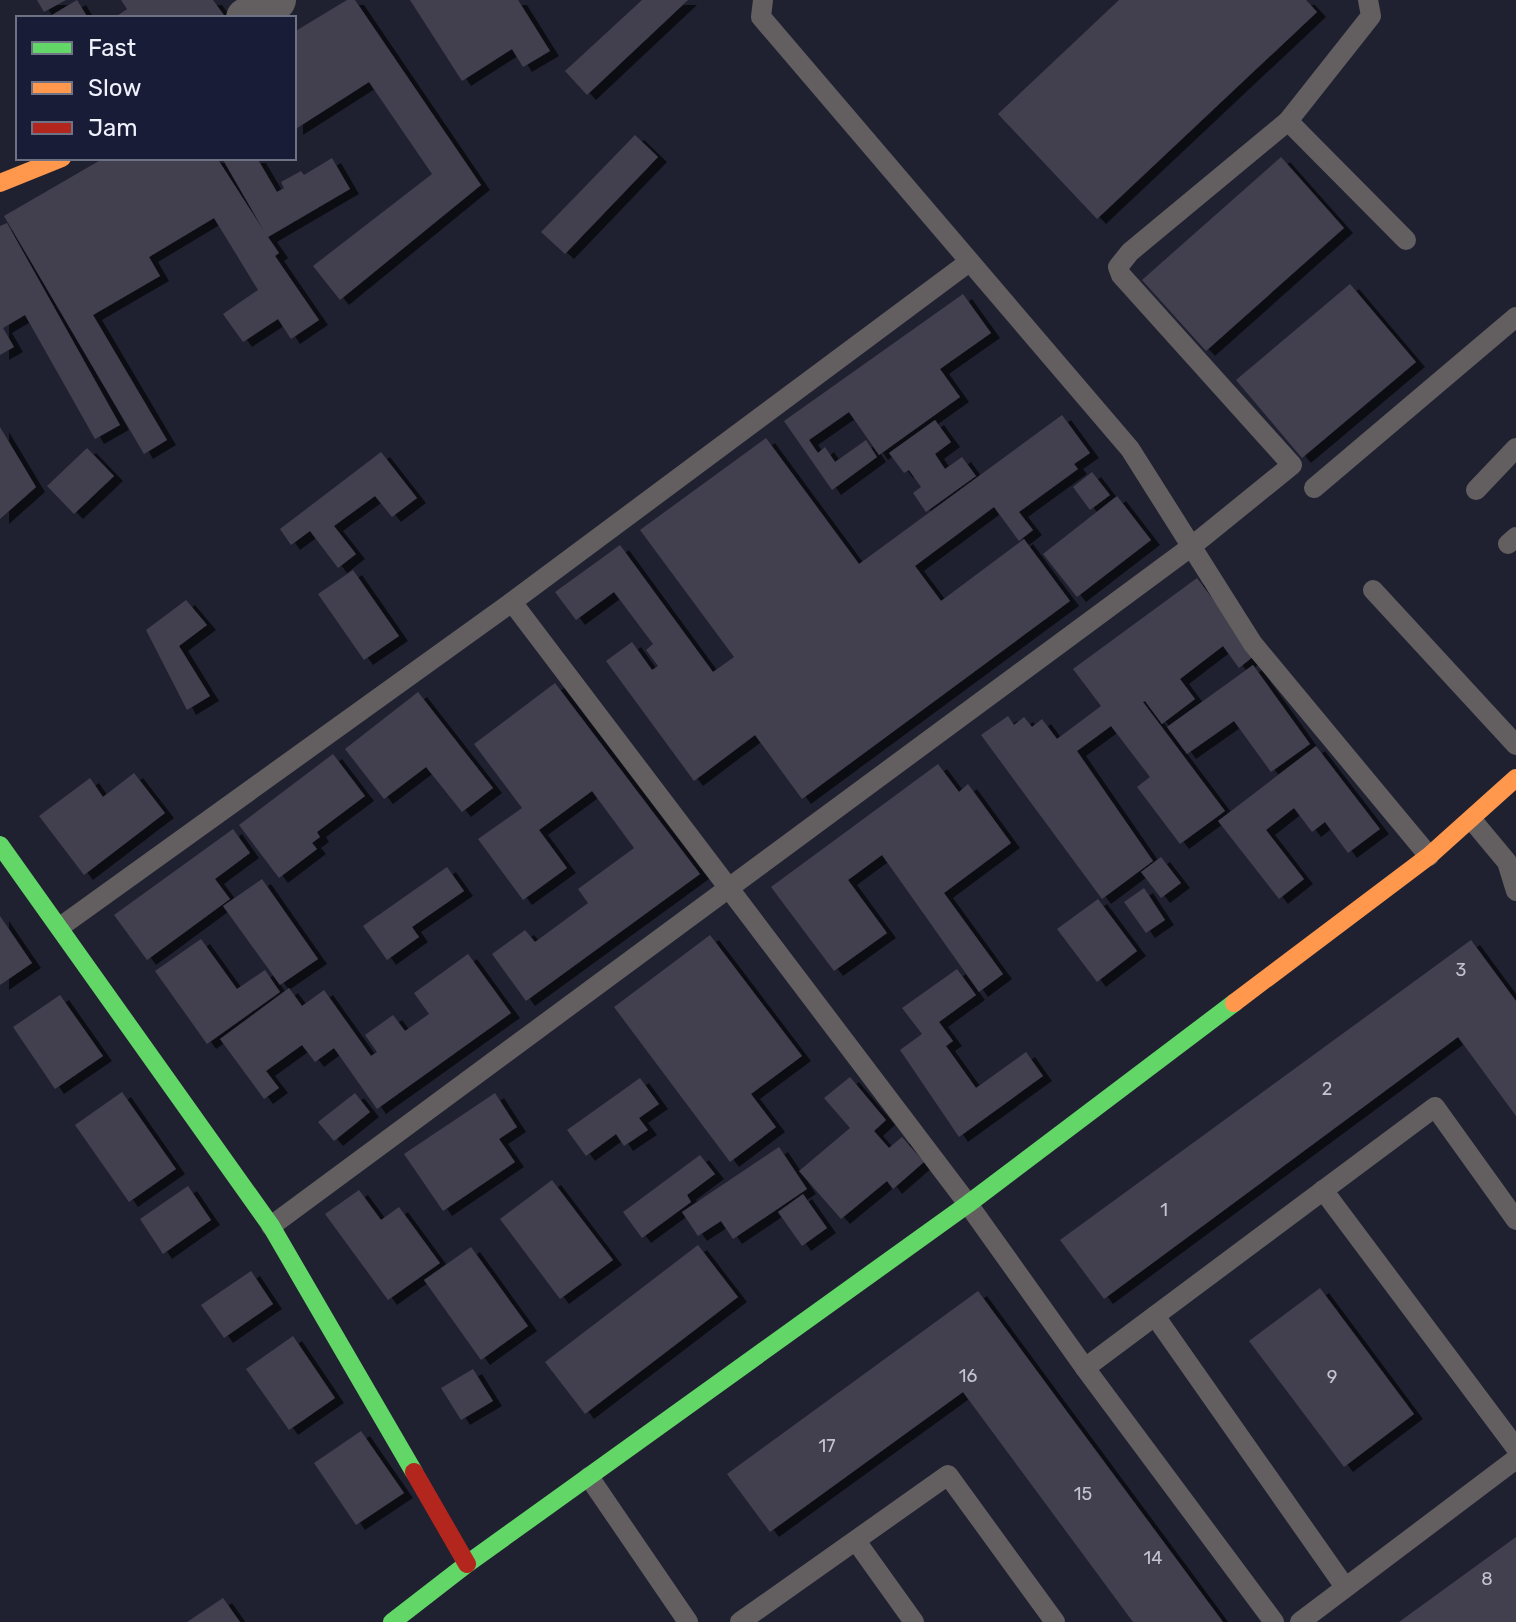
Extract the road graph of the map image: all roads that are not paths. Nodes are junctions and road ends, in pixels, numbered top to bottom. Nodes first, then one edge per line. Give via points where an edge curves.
1 (276, 0) edge
2 (763, 0) edge
3 (1368, 0) edge
4 (249, 16) edge
5 (1288, 121) junction
6 (57, 160) edge
7 (0, 183) edge
8 (1406, 240) dead end
9 (969, 262) junction
10 (1516, 317) edge
11 (1516, 448) edge
12 (1314, 488) dead end
13 (1476, 490) dead end
14 (1192, 546) junction
15 (1373, 590) dead end
16 (512, 602) junction
17 (1516, 745) edge
18 (1516, 778) edge
19 (1472, 820) junction
20 (0, 845) edge
21 (1429, 856) junction
22 (1511, 864) edge
23 (729, 887) junction
24 (1516, 891) edge
25 (60, 927) junction
26 (1323, 1190) junction
27 (968, 1204) junction
28 (1516, 1220) edge
29 (271, 1226) junction
30 (1155, 1316) junction
31 (1085, 1368) junction
32 (1516, 1448) edge
33 (1516, 1459) edge
34 (589, 1477) junction
35 (856, 1541) junction
36 (467, 1564) junction
37 (1345, 1587) junction
38 (419, 1603) junction
39 (392, 1622) edge
40 (432, 1622) edge
41 (688, 1622) edge
42 (740, 1622) edge
43 (914, 1622) edge
44 (1055, 1622) edge
45 (1274, 1622) edge
46 (1300, 1622) edge

1 - 4 street
2 - 9 lane via 761,17
3 - 5 lane via 1371,16
5 - 8 lane
5 - 14 lane via 1118,267 1292,465
6 - 7 street
9 - 14 lane via 1130,449
9 - 16 lane
10 - 12 lane
11 - 13 lane
14 - 21 lane via 1253,644
14 - 23 lane
15 - 17 lane
16 - 23 lane
16 - 25 lane
18 - 19 street
19 - 21 street
19 - 22 lane
20 - 25 street
21 - 27 street
22 - 24 lane
23 - 27 lane
23 - 29 lane
25 - 29 street
26 - 28 lane via 1435,1107
26 - 30 lane
26 - 32 lane
27 - 31 lane
27 - 34 street
29 - 36 street
30 - 31 lane
30 - 37 lane
31 - 45 lane
33 - 37 lane
34 - 36 street
34 - 41 lane
35 - 42 lane
35 - 43 lane
35 - 44 lane via 948,1475
36 - 38 street
37 - 46 lane
38 - 39 street
38 - 40 lane

